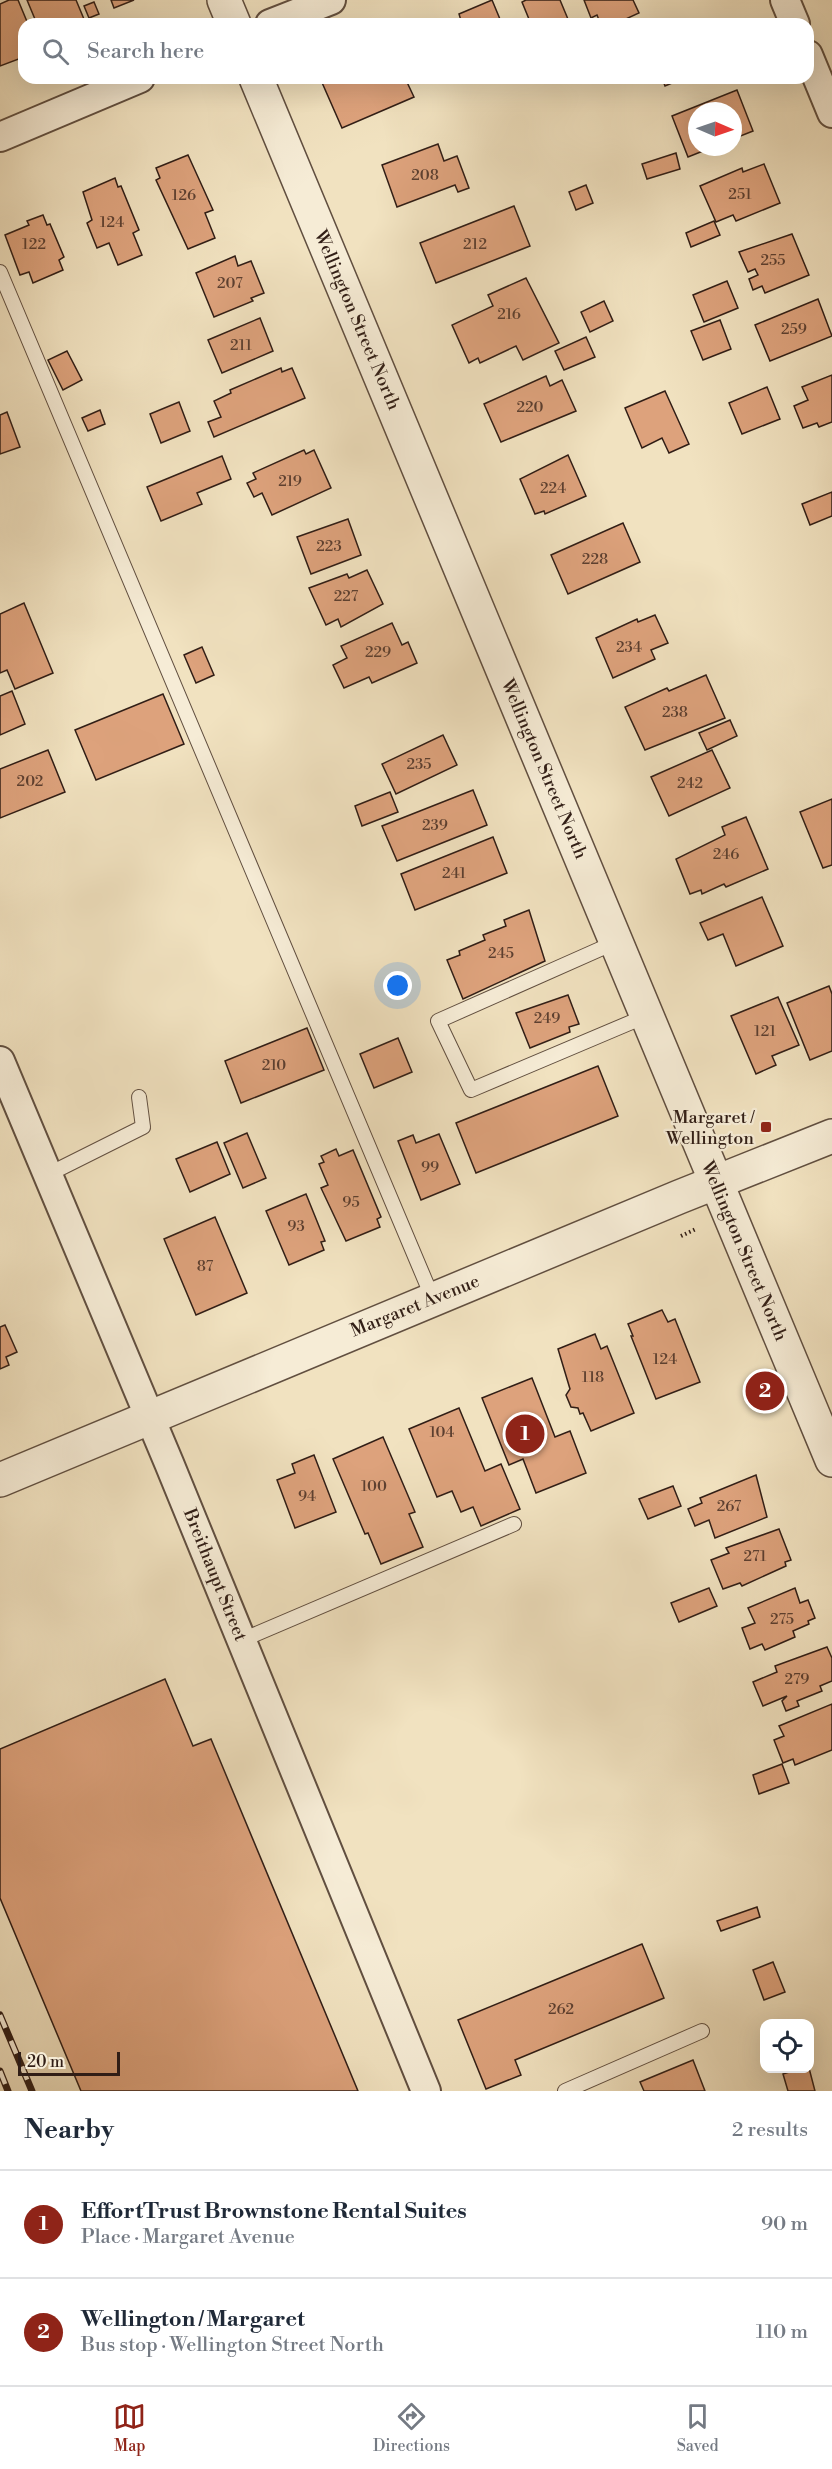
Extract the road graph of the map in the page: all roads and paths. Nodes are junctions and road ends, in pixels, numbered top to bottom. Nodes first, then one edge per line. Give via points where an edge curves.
1 (224, 0) edge
2 (331, 0) edge
3 (785, 0) edge
4 (232, 18) edge
5 (285, 18) edge
6 (792, 18) edge
7 (814, 70) edge
8 (126, 84) edge
9 (258, 84) edge
10 (832, 113) edge
11 (0, 137) edge
12 (0, 272) edge
13 (616, 942) junction
14 (646, 1016) junction
15 (0, 1061) edge
16 (139, 1097) dead end
17 (832, 1136) edge
18 (47, 1175) junction
19 (716, 1182) junction
20 (433, 1299) junction
21 (148, 1417) junction
22 (832, 1460) edge
23 (0, 1480) edge
24 (514, 1524) dead end
25 (242, 1640) junction
26 (702, 2031) dead end
27 (426, 2091) edge
28 (565, 2091) edge

1 - 4 street
2 - 5 street
3 - 6 street
7 - 10 street
8 - 11 street
9 - 13 street, Wellington Street North
12 - 20 lane
13 - 14 street, Wellington Street North
13 - 14 lane via 438,1021 471,1090
14 - 19 street, Wellington Street North
15 - 18 street, Breithaupt Street
16 - 18 lane via 142,1127
17 - 19 street, Margaret Avenue
18 - 21 street, Breithaupt Street
19 - 20 street, Margaret Avenue
19 - 22 street, Wellington Street North
20 - 21 street, Margaret Avenue
21 - 23 street, Margaret Avenue
21 - 25 street, Breithaupt Street
24 - 25 lane
25 - 27 street, Breithaupt Street
26 - 28 lane

